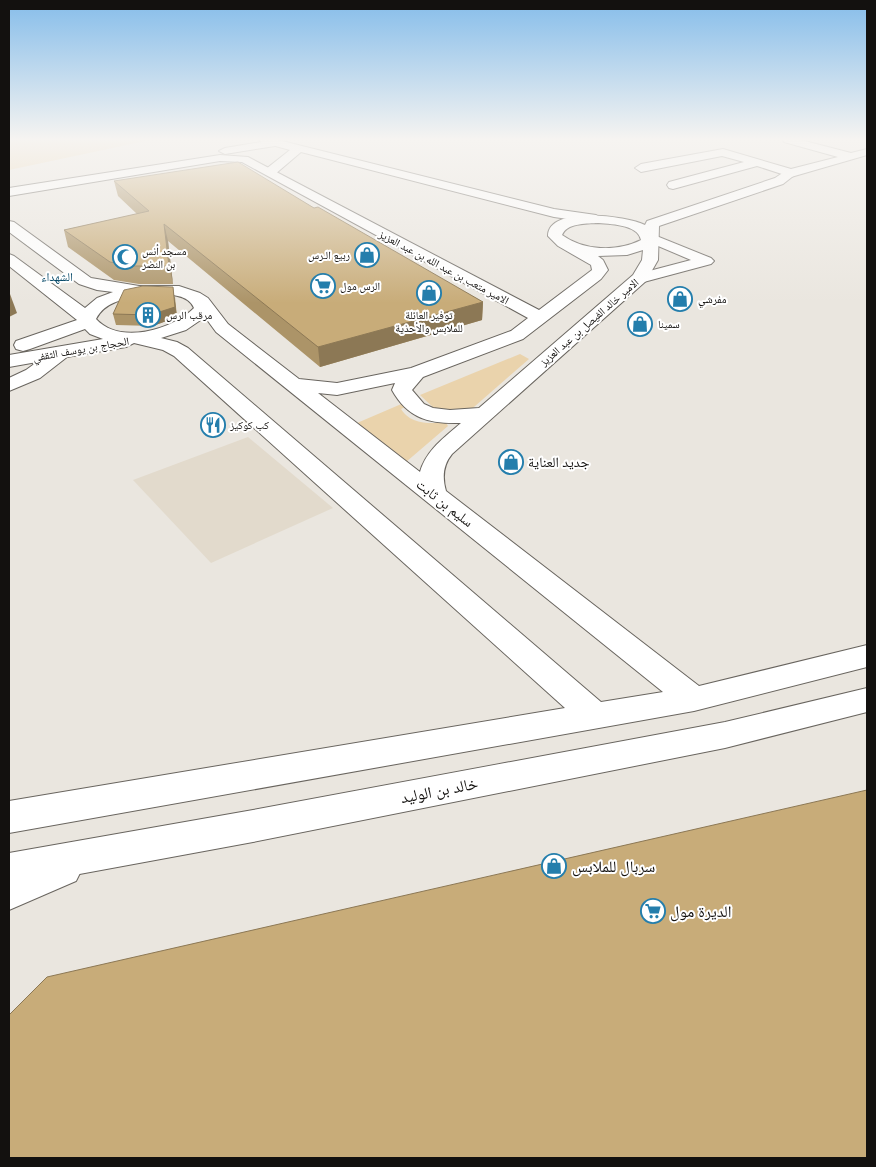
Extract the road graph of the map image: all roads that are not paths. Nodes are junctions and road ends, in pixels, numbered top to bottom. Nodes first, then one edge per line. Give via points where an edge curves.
1 (312, 194) edge
2 (488, 194) edge
3 (736, 194) edge
4 (642, 212) dead end
5 (597, 219) junction
6 (9, 224) edge
7 (649, 237) junction
8 (570, 246) junction
9 (9, 259) edge
10 (640, 278) junction
11 (164, 290) junction
12 (202, 302) junction
13 (540, 318) junction
14 (87, 321) junction
15 (141, 337) junction
16 (9, 348) edge
17 (61, 353) junction
18 (9, 361) edge
19 (416, 372) junction
20 (9, 384) edge
21 (293, 384) junction
22 (486, 412) junction
23 (435, 496) junction
24 (867, 656) edge
25 (694, 698) junction
26 (867, 700) edge
27 (595, 716) junction
28 (9, 817) edge
29 (100, 854) junction
30 (9, 870) edge
31 (9, 892) edge

1 - 13 street, الامير متعب بن عبد الله بن عبد العزيز
2 - 5 street via 554,212
3 - 7 street via 662,219 652,224
4 - 5 street via 618,219
5 - 7 street via 637,227
5 - 8 street via 560,226 555,236
6 - 11 street via 85,281 113,288
7 - 8 street via 641,247 615,252
7 - 10 street, الامير خالد الفيصل بن عبد العزيز via 650,262
7 - 10 street via 706,261
8 - 13 street via 598,263 600,270
9 - 14 street via 76,309
10 - 22 street, الامير خالد الفيصل بن عبد العزيز
11 - 12 street via 194,296
11 - 14 street via 109,299 89,312
12 - 15 street, الحجاج بن يوسف الثقفي via 203,309 198,318 186,325
12 - 21 street, سليم بن ثابت via 222,328
13 - 19 street via 517,335
14 - 15 street via 90,327 100,332
14 - 16 street, الحجاج بن يوسف الثقفي via 58,334
15 - 17 street, الحجاج بن يوسف الثقفي
15 - 27 street via 181,352
17 - 18 street, الحجاج بن يوسف الثقفي
17 - 20 street via 33,374
19 - 21 street via 337,389
19 - 22 street via 402,390 414,407 449,418
21 - 23 street, سليم بن ثابت
22 - 23 street, الامير خالد الفيصل بن عبد العزيز via 435,460 430,476
23 - 25 street, سليم بن ثابت
24 - 25 street
25 - 27 street
26 - 29 street, خالد بن الوليد via 725,735
27 - 28 street
29 - 30 street, خالد بن الوليد
29 - 31 street

